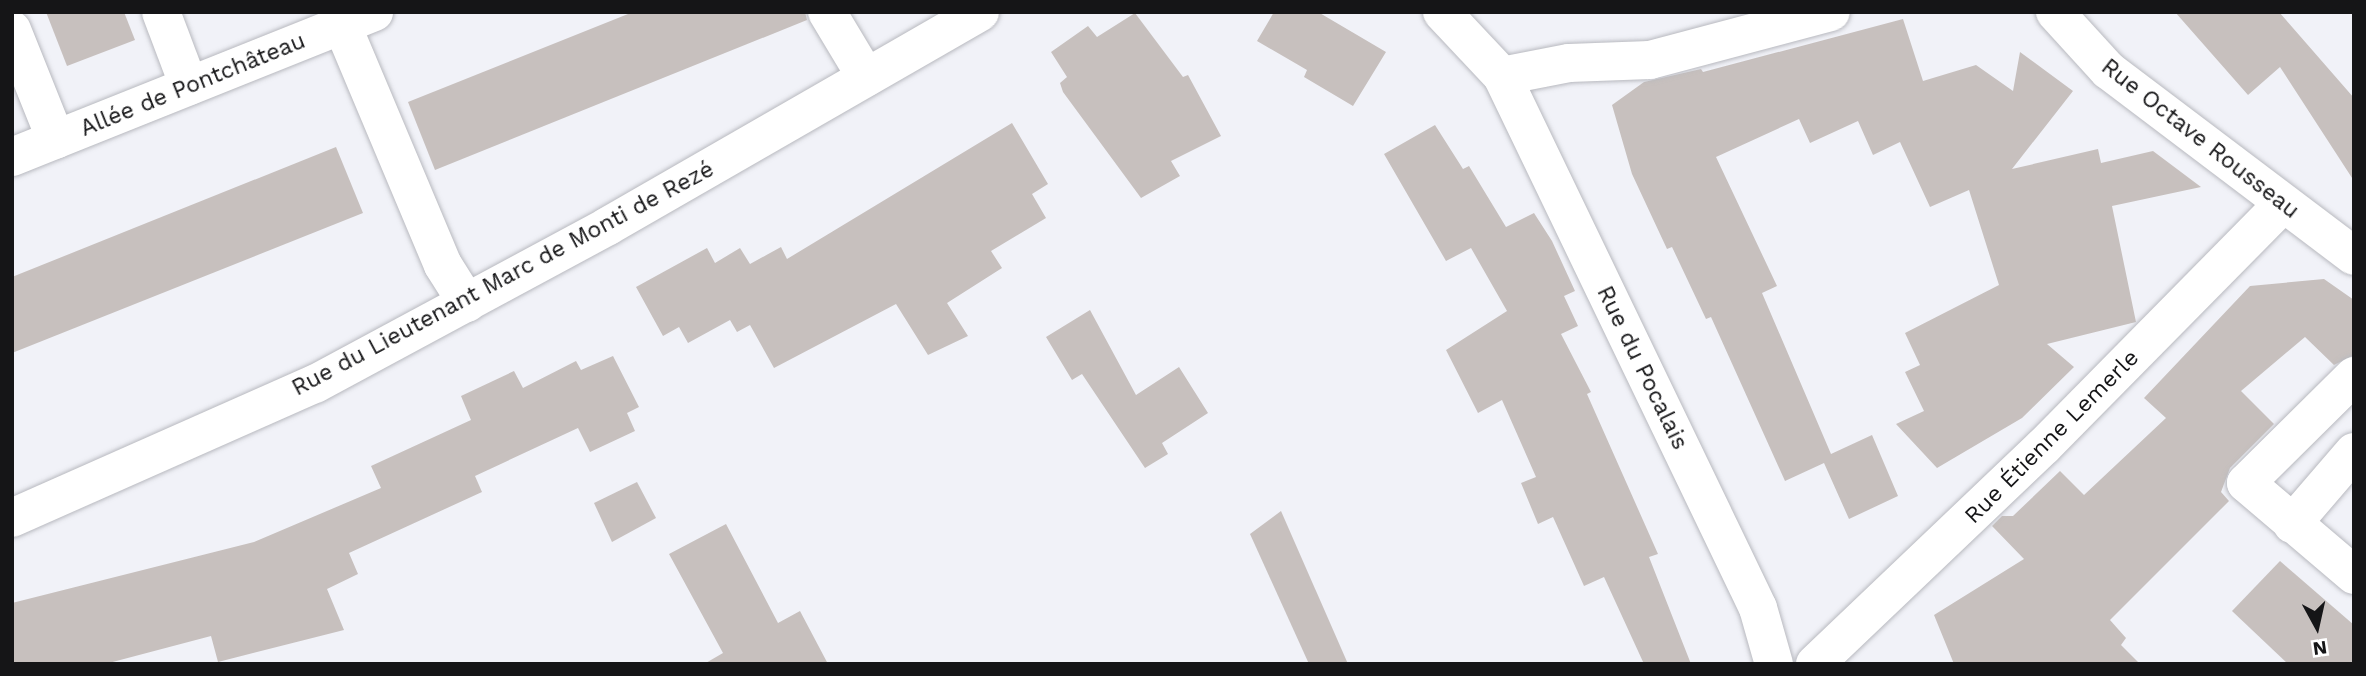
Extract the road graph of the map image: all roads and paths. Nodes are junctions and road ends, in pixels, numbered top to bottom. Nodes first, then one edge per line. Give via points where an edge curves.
1 (161, 12) edge
2 (827, 12) edge
3 (980, 12) edge
4 (1442, 12) edge
5 (1831, 12) edge
6 (2055, 12) edge
7 (358, 18) edge
8 (12, 30) edge
9 (1502, 76) junction
10 (866, 77) junction
11 (189, 86) junction
12 (56, 140) junction
13 (12, 157) edge
14 (2283, 204) junction
15 (2354, 256) edge
16 (467, 303) junction
17 (2354, 376) edge
18 (2354, 452) edge
19 (12, 519) edge
20 (2292, 524) junction
21 (2354, 575) edge
22 (1774, 664) edge
23 (1815, 664) edge

1 - 11 street
2 - 10 street
3 - 10 street, Rue du Lieutenant Marc de Monti de Rezé
4 - 9 street, Rue du Pocalais
5 - 9 street via 1650,60 1569,63
6 - 14 street, Rue Octave Rousseau via 2108,69
7 - 11 street, Allée de Pontchâteau
7 - 16 street via 443,265
8 - 12 street
9 - 22 street, Rue du Pocalais via 1758,608
10 - 16 street, Rue du Lieutenant Marc de Monti de Rezé
11 - 12 street, Allée de Pontchâteau
12 - 13 street, Allée de Pontchâteau
14 - 15 street, Rue Octave Rousseau
14 - 23 street, Rue Étienne Lemerle via 2044,446
16 - 19 street, Rue du Lieutenant Marc de Monti de Rezé via 315,384
17 - 20 street via 2246,483
18 - 20 street
20 - 21 street

